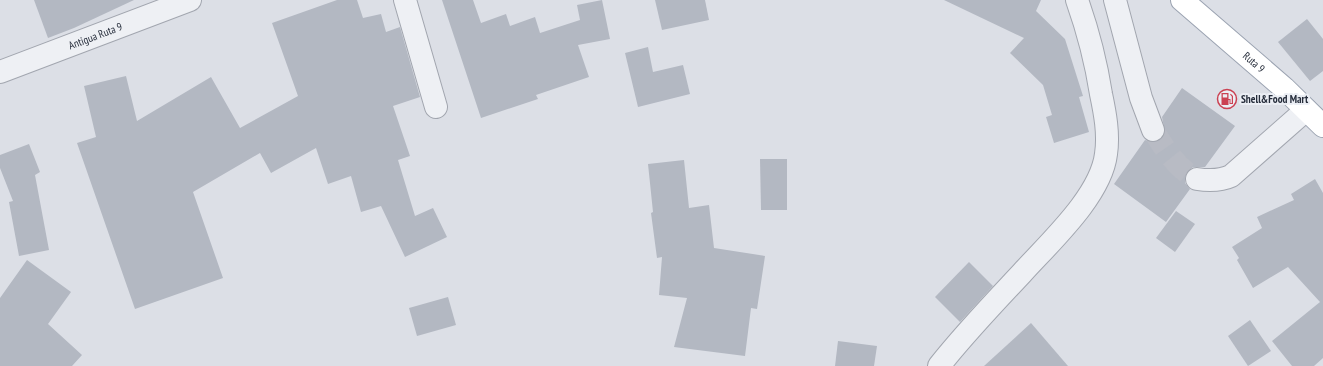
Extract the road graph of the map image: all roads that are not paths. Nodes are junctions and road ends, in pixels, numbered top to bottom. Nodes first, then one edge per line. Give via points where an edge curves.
1 (190, 0) edge
2 (405, 0) edge
3 (1077, 0) edge
4 (1115, 0) edge
5 (1182, 0) edge
6 (0, 72) edge
7 (436, 107) dead end
8 (1306, 110) junction
9 (1323, 126) edge
10 (1153, 130) tunnel mouth
11 (1197, 179) tunnel mouth
12 (939, 366) edge

1 - 6 street, Antigua Ruta 9
2 - 7 street
3 - 12 street via 1096,66 1106,121 1106,154 1102,170 1096,185 1077,211
4 - 10 street via 1141,98
5 - 8 main road, Ruta 9
8 - 9 main road, Ruta 9
8 - 11 street via 1231,176 1220,180

